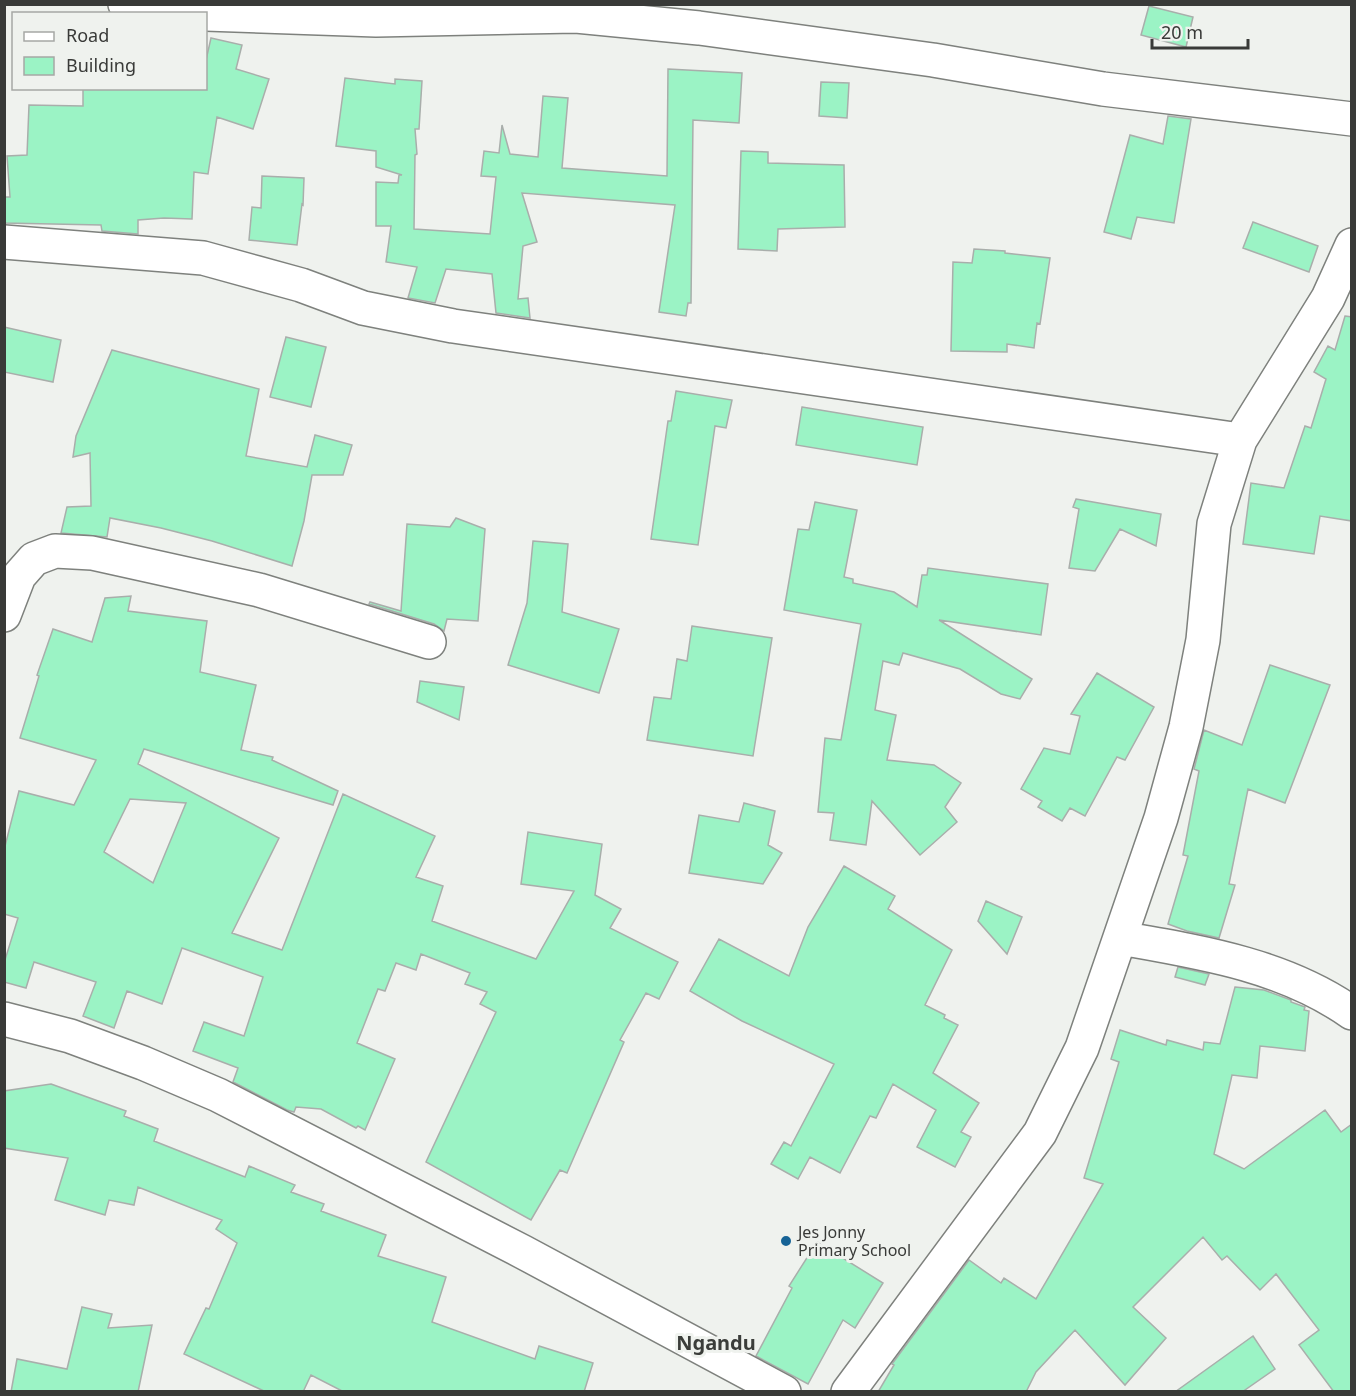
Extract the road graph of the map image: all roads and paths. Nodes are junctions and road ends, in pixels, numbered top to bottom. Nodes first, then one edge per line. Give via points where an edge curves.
1 (125, 4) edge
2 (183, 12) edge
3 (207, 14) edge
4 (1352, 119) edge
5 (4, 242) edge
6 (1352, 245) edge
7 (1240, 440) junction
8 (4, 615) edge
9 (429, 642) dead end
10 (1120, 938) junction
11 (1352, 1013) edge
12 (4, 1019) edge
13 (784, 1392) edge
14 (848, 1392) edge

1 - 2 street
3 - 4 street via 376,20 576,16 699,28 933,60 1103,89
5 - 7 street via 203,258 301,285 363,308 453,326
6 - 7 street via 1328,298
7 - 10 street via 1214,524 1203,640 1186,727 1161,818
8 - 9 street via 19,576 34,559 56,551 92,553 259,590
10 - 11 street via 1286,976
10 - 14 street via 1082,1048 1040,1133
12 - 13 street via 70,1036 218,1095

